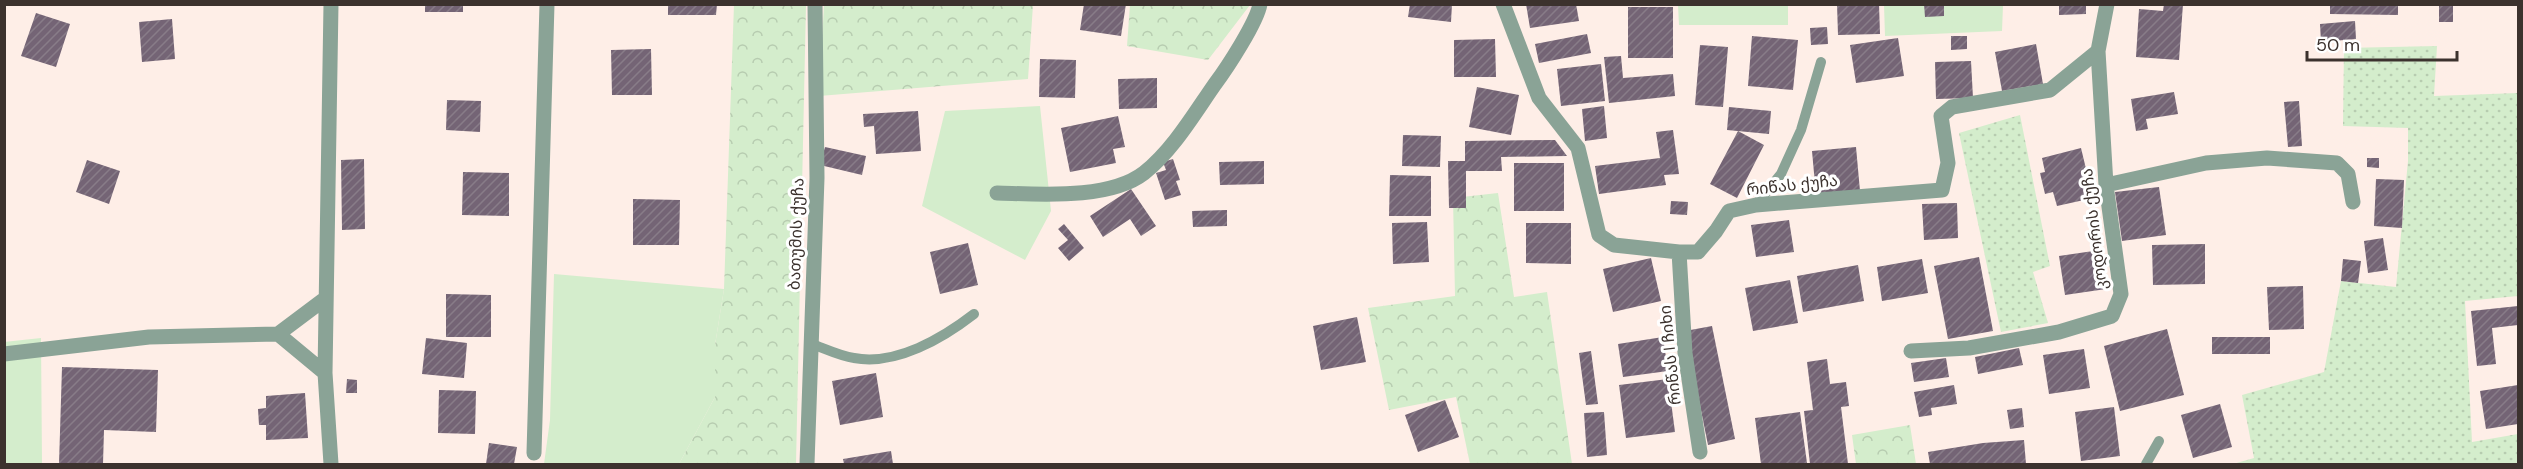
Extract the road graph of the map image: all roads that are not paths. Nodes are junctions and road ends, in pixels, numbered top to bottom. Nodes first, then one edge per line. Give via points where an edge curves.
1 (331, 4) edge
2 (547, 4) edge
3 (815, 4) edge
4 (1260, 4) edge
5 (1503, 4) edge
6 (2107, 4) edge
7 (2098, 51) junction
8 (1821, 62) dead end
9 (2106, 184) junction
10 (997, 193) dead end
11 (2353, 202) dead end
12 (1756, 205) junction
13 (1679, 252) junction
14 (326, 298) junction
15 (974, 314) dead end
16 (278, 334) junction
17 (809, 343) junction
18 (1911, 351) dead end
19 (4, 354) edge
20 (326, 373) junction
21 (2159, 441) dead end
22 (534, 453) dead end
23 (1700, 453) dead end
24 (331, 465) edge
25 (807, 465) edge
26 (2146, 465) edge

1 - 14 street
2 - 22 street
3 - 17 street, ბათუმის ქუჩა via 817,178
4 - 10 street via 1226,70 1169,147 1143,174 1121,184 1073,195
5 - 13 street, რიწას ქუჩა via 1539,98 1578,148 1599,235 1614,245
6 - 7 street, კოდორის ქუჩა
7 - 9 street, კოდორის ქუჩა
7 - 12 street, რიწას ქუჩა via 2050,90 1952,107 1941,116 1948,163 1941,190
8 - 12 lane via 1797,139 1781,174
9 - 11 street via 2206,163 2267,158 2337,163 2348,174
9 - 18 street, კოდორის ქუჩა via 2121,294 2112,316 2059,332 1969,348
12 - 13 street, რიწას ქუჩა via 1729,211 1698,252
13 - 23 street, რიწას I ჩიხი via 1685,353
14 - 16 street
14 - 20 street
15 - 17 lane via 950,333 886,357 855,358
16 - 19 street via 149,337
16 - 20 street
17 - 25 street, ბათუმის ქუჩა
20 - 24 street
21 - 26 lane

